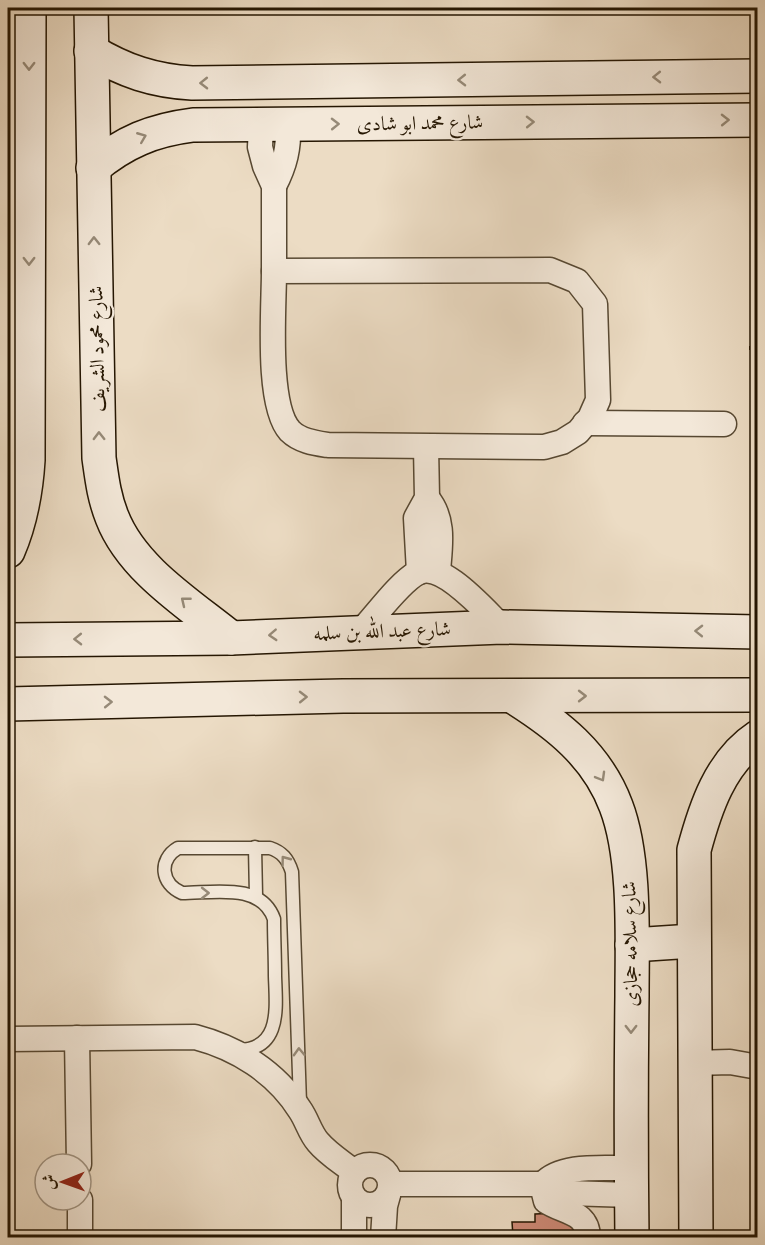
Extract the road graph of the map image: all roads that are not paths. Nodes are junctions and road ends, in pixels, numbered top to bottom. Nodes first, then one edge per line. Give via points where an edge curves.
1 (29, 8) edge
2 (91, 8) edge
3 (92, 51) junction
4 (758, 76) edge
5 (236, 82) junction
6 (758, 120) edge
7 (262, 125) junction
8 (93, 168) junction
9 (273, 271) junction
10 (585, 423) junction
11 (724, 424) dead end
12 (426, 447) junction
13 (8, 551) edge
14 (428, 572) junction
15 (502, 627) junction
16 (362, 630) junction
17 (758, 632) edge
18 (231, 638) junction
19 (8, 640) edge
20 (758, 695) edge
21 (512, 696) junction
22 (8, 704) edge
23 (758, 737) edge
24 (255, 847) junction
25 (256, 896) junction
26 (693, 941) junction
27 (632, 945) junction
28 (77, 1038) junction
29 (8, 1039) edge
30 (232, 1050) junction
31 (694, 1063) junction
32 (758, 1067) edge
33 (301, 1110) junction
34 (79, 1152) edge
35 (354, 1172) junction
36 (631, 1181) junction
37 (543, 1184) junction
38 (390, 1190) junction
39 (354, 1198) junction
40 (80, 1212) edge
41 (80, 1238) edge
42 (354, 1238) edge
43 (383, 1238) edge
44 (588, 1238) edge
45 (632, 1238) edge
46 (696, 1238) edge

1 -> 13 street via 28,460 19,524
2 - 3 street, شارع محمود الشريف
5 -> 3 street via 165,81 114,65
3 - 8 street, شارع محمود الشريف
4 -> 5 street
5 - 7 street
7 -> 6 street, شارع محمد ابو شادى
8 -> 7 street, شارع محمد ابو شادى via 122,146 165,128
7 - 9 street via 260,147 274,186
18 -> 8 street, شارع محمود الشريف via 145,566 112,519 103,491
9 - 10 street via 550,270 564,274 587,291 596,304 598,400
9 - 12 street via 275,394 279,415 291,431 308,442 328,446
10 - 11 street
10 - 12 street via 562,442 544,447
12 - 14 street via 427,498 416,518
14 - 15 street
14 - 16 street
15 - 16 street, شارع عبد الله بن سلمه
17 -> 15 street, شارع عبد الله بن سلمه
16 -> 18 street, شارع عبد الله بن سلمه
18 -> 19 street, شارع عبد الله بن سلمه
21 -> 20 street
22 -> 21 street
21 -> 27 street, شارع سلامه حجازى via 575,741 599,772 616,806 626,843
23 - 26 street via 725,771 705,808 694,850
24 - 25 lane
24 -> 25 lane via 178,848 168,856 164,869 168,884 182,893
33 -> 24 lane via 292,872 278,851
25 - 30 lane via 268,905 274,919 276,1019 261,1043
26 - 27 street
26 - 31 street
27 -> 36 street, شارع سلامه حجازى
28 - 29 street
28 - 30 street via 195,1037
28 - 34 street
30 - 33 street via 267,1072
31 - 32 street via 730,1062
31 - 46 street
33 - 35 street via 319,1143
35 - 38 street via 364,1165 377,1165 387,1172
35 - 39 street via 350,1185
36 - 37 street via 568,1172 548,1178
36 - 45 street, شارع سلامه حجازى
37 - 38 street
37 - 44 street via 546,1201 581,1217
38 - 39 street via 372,1206
38 - 43 street
39 - 42 street
40 - 41 street

